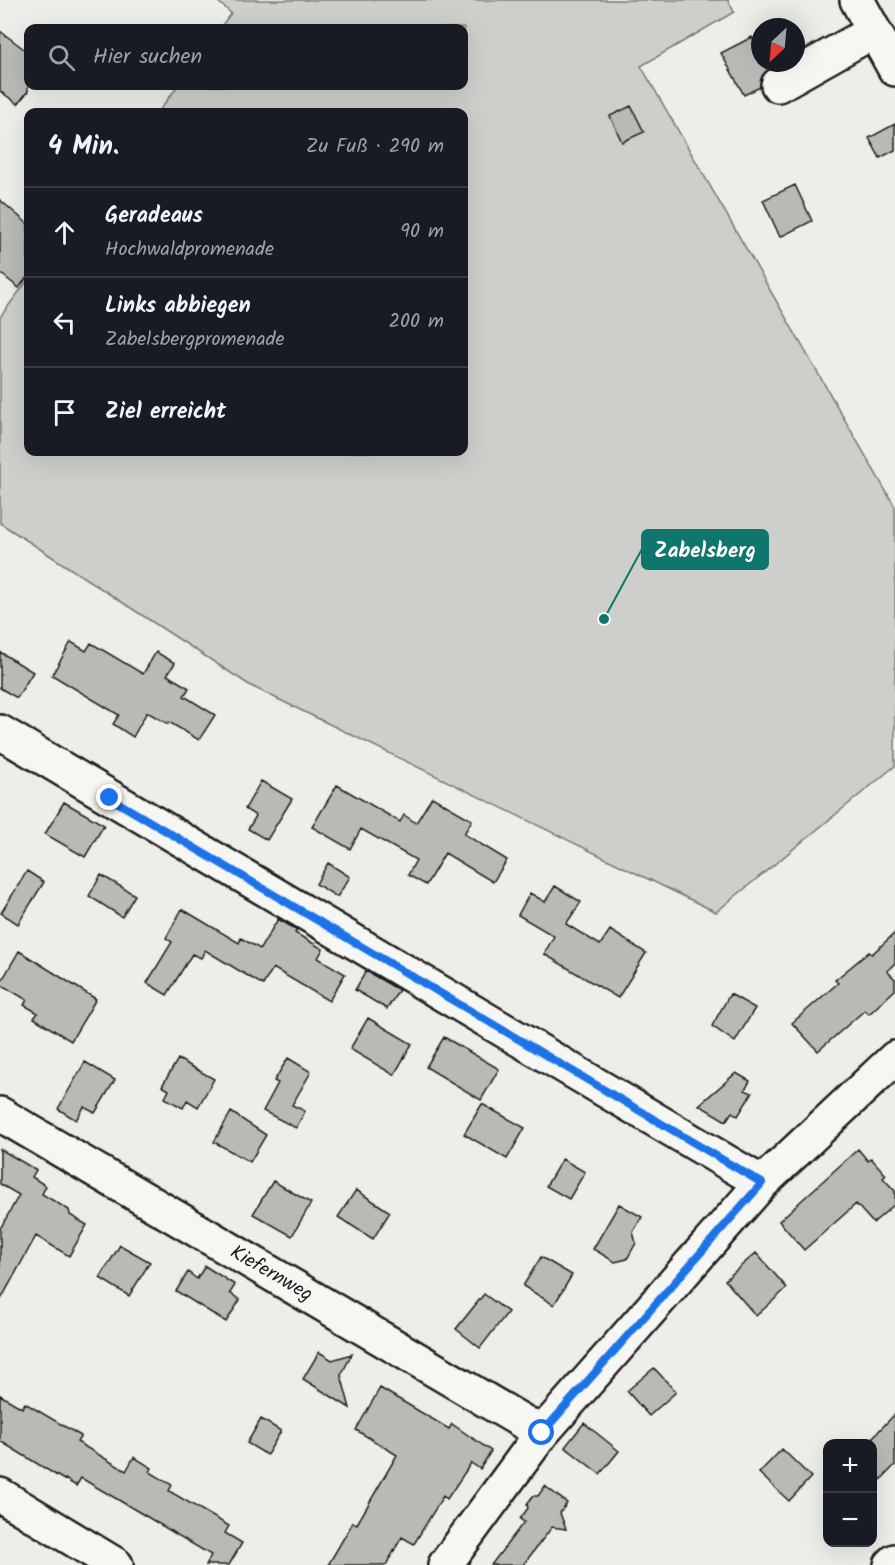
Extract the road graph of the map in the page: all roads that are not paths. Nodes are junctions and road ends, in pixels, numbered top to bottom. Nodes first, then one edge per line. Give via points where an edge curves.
1 (857, 0) edge
2 (874, 31) junction
3 (895, 69) edge
4 (778, 85) dead end
5 (0, 732) edge
6 (895, 1058) edge
7 (0, 1114) edge
8 (762, 1183) junction
9 (542, 1433) junction
10 (0, 1496) edge
11 (895, 1561) edge
12 (116, 1565) edge
13 (445, 1565) edge
14 (891, 1565) edge

1 - 2 street
2 - 3 street
2 - 4 street
5 - 8 street
6 - 8 street
7 - 9 street, Kiefernweg
8 - 9 street
9 - 13 street
10 - 12 street
11 - 14 street

